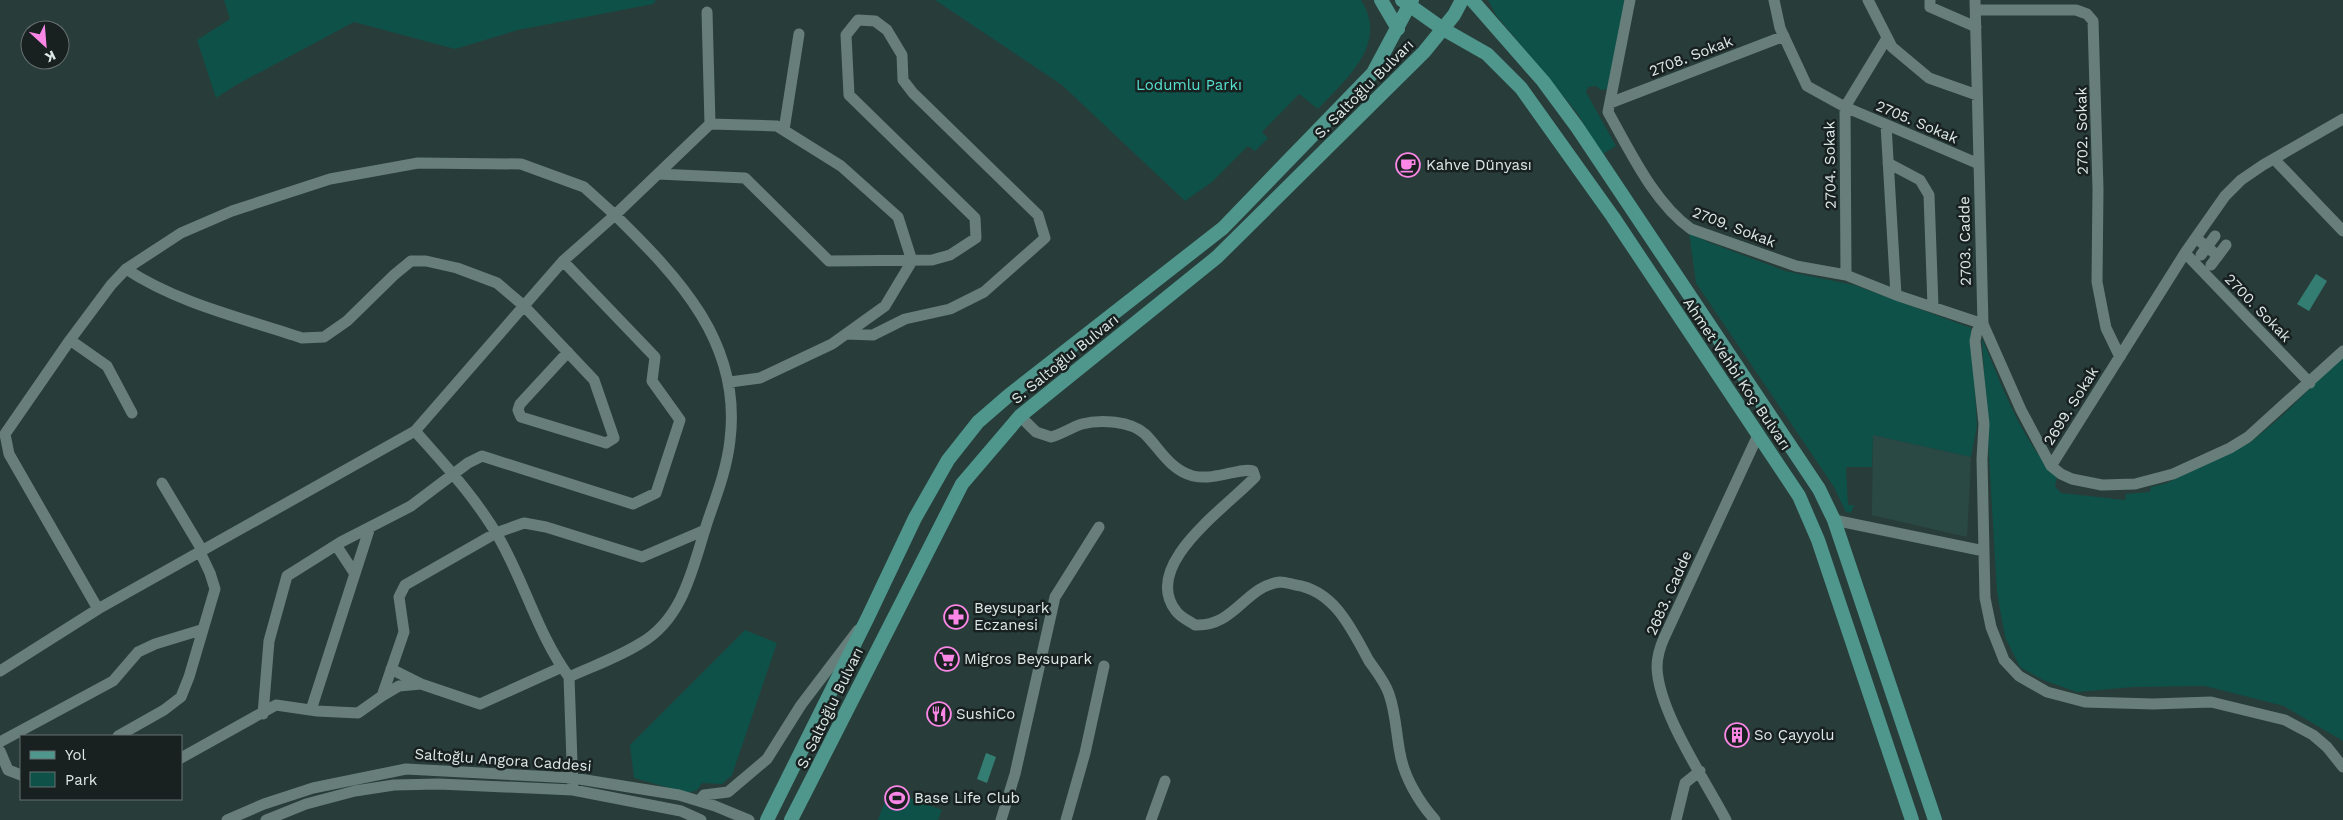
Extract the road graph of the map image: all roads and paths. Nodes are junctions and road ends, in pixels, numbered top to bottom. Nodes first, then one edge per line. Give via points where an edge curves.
1 (1381, 0) edge
2 (1462, 0) edge
3 (1472, 0) edge
4 (1630, 0) edge
5 (1774, 0) edge
6 (1868, 0) edge
7 (1930, 0) edge
8 (1408, 2) edge
9 (1976, 5) edge
10 (707, 12) dead end
11 (1976, 27) junction
12 (1398, 29) junction
13 (1443, 29) junction
14 (799, 34) dead end
15 (1784, 36) junction
16 (1887, 38) junction
17 (1977, 94) junction
18 (1610, 103) junction
19 (1845, 107) junction
20 (2343, 119) edge
21 (710, 124) junction
22 (1886, 125) junction
23 (784, 130) junction
24 (2274, 159) junction
25 (1888, 163) junction
26 (1979, 164) junction
27 (658, 174) junction
28 (615, 215) junction
29 (2343, 232) edge
30 (2215, 236) dead end
31 (2196, 238) junction
32 (2226, 244) dead end
33 (2204, 251) junction
34 (2185, 253) junction
35 (2218, 256) junction
36 (563, 261) junction
37 (912, 261) junction
38 (2211, 265) dead end
39 (126, 270) junction
40 (1846, 275) junction
41 (1896, 295) junction
42 (524, 306) junction
43 (1933, 306) junction
44 (1983, 324) junction
45 (846, 334) junction
46 (70, 340) junction
47 (568, 352) junction
48 (2343, 352) edge
49 (2120, 357) junction
50 (730, 382) junction
51 (2310, 383) junction
52 (132, 413) dead end
53 (1020, 416) junction
54 (415, 431) junction
55 (1758, 435) junction
56 (2051, 466) junction
57 (454, 475) junction
58 (162, 483) dead end
59 (1834, 520) junction
60 (1099, 526) dead end
61 (370, 527) junction
62 (705, 530) junction
63 (496, 533) junction
64 (336, 545) junction
65 (201, 551) junction
66 (1984, 551) junction
67 (355, 574) junction
68 (98, 609) junction
69 (868, 617) junction
70 (201, 630) junction
71 (1104, 666) dead end
72 (562, 667) junction
73 (391, 669) junction
74 (0, 671) edge
75 (569, 677) junction
76 (421, 684) junction
77 (382, 696) junction
78 (311, 710) junction
79 (263, 714) junction
80 (120, 735) edge
81 (0, 742) edge
82 (0, 751) edge
83 (182, 757) edge
84 (2343, 768) edge
85 (1700, 771) junction
86 (20, 775) edge
87 (1165, 781) dead end
88 (573, 784) junction
89 (699, 801) junction
90 (227, 820) edge
91 (266, 820) edge
92 (701, 820) edge
93 (749, 820) edge
94 (767, 820) edge
95 (791, 820) edge
96 (1001, 820) edge
97 (1066, 820) edge
98 (1151, 820) edge
99 (1435, 820) edge
100 (1676, 820) edge
101 (1726, 820) edge
102 (1912, 820) edge
103 (1935, 820) edge

1 - 12 main road
2 - 13 main road, S. Saltoğlu Bulvarı
3 - 59 main road, Ahmet Vehbi Koç Bulvarı via 1577,127 1805,465
4 - 18 street, 2709. Sokak
5 - 15 street, 2705. Sokak
6 - 16 street
7 - 11 street via 1930,8
8 - 12 main road, S. Saltoğlu Bulvarı
8 - 13 main road, Ahmet Vehbi Koç Bulvarı
9 - 11 street, 2703. Cadde
9 - 49 street, 2702. Sokak via 2076,10 2087,14 2093,21 2098,189 2096,282 2106,328
10 - 21 street
11 - 17 street, 2703. Cadde
12 - 69 main road, S. Saltoğlu Bulvarı via 1373,73 1223,228 978,422 948,460 915,518
13 - 53 main road, S. Saltoğlu Bulvarı via 1395,82 1218,257
13 - 55 main road, Ahmet Vehbi Koç Bulvarı via 1487,54 1521,88 1613,217
14 - 23 street
15 - 18 street, 2708. Sokak
15 - 19 street, 2705. Sokak via 1807,86
16 - 17 street via 1892,47 1929,78
16 - 19 street, 2704. Sokak
17 - 26 street, 2703. Cadde
18 - 40 street, 2709. Sokak via 1608,112 1643,175 1680,222 1690,229 1796,266
19 - 22 street, 2705. Sokak
19 - 40 street, 2704. Sokak
20 - 24 street, 2699. Sokak
21 - 23 street via 777,126
21 - 27 street
22 - 25 street
22 - 26 street, 2705. Sokak
23 - 37 street via 841,166 898,217
24 - 29 street
24 - 31 street, 2699. Sokak via 2232,188
25 - 41 street
25 - 43 street via 1920,180 1929,194
26 - 44 street, 2703. Cadde
27 - 28 street
27 - 37 street via 745,178 829,261
28 - 36 street
28 - 39 street via 584,187 521,164 418,163 330,179 232,211 180,233
28 - 50 street via 686,290 706,319
30 - 33 street
31 - 33 street
31 - 34 street, 2699. Sokak
32 - 35 street
33 - 35 street
34 - 49 street, 2699. Sokak
34 - 51 street, 2700. Sokak
35 - 38 street
36 - 42 street
36 - 57 street via 656,357 652,380 680,420 656,493 633,504 482,456
37 - 45 street via 885,306
37 - 45 street via 950,255 976,238 975,218 849,95 846,35 858,20 875,21 887,30 902,54 903,80 1038,215 1045,238 984,292 950,309 905,319 873,335
39 - 42 street via 173,295 302,338 324,337 347,321 411,261 426,260 497,282
39 - 46 street
40 - 41 street, 2709. Sokak
41 - 43 street, 2709. Sokak
42 - 47 street
42 - 54 street
43 - 44 street, 2709. Sokak
44 - 56 street, 2703. Cadde via 2021,410
44 - 66 street via 1975,341 1984,424
45 - 50 street via 832,344 760,378
46 - 52 street via 106,366
46 - 68 street via 5,434 9,454
47 - 47 street via 594,380 614,438 606,442 521,417 518,410
48 - 51 street, 2699. Sokak
49 - 56 street, 2699. Sokak
50 - 62 street via 730,440 722,479
51 - 56 street, 2699. Sokak via 2236,445 2152,481 2102,485 2072,479
53 - 95 main road, S. Saltoğlu Bulvarı via 962,484
53 - 99 street via 1036,432 1051,437 1082,424 1107,420 1125,425 1144,433 1179,471 1192,476 1214,478 1253,471 1255,477 1182,548 1171,566 1167,592 1176,612 1195,625 1216,624 1262,589 1281,582 1302,586 1325,597 1346,619 1388,692 1397,723 1400,754 1415,792
54 - 57 street
54 - 65 street
55 - 85 street, 2683. Cadde via 1658,657 1665,705
55 - 102 main road, Ahmet Vehbi Koç Bulvarı via 1799,496 1812,524
57 - 61 street via 411,506
57 - 63 street
58 - 65 street
59 - 66 street
59 - 103 main road, Ahmet Vehbi Koç Bulvarı
60 - 96 street via 1055,597 1015,774
61 - 64 street
61 - 67 street
62 - 63 street via 642,557 524,523
62 - 75 street via 681,600 664,624 642,643
63 - 72 street via 554,657
63 - 73 street via 405,585 399,597 404,632
64 - 67 street
64 - 79 street via 287,576 269,641
65 - 68 street
65 - 70 street via 215,589
66 - 84 street via 1985,598 1991,627 2004,660 2019,676 2047,692 2085,702 2211,702 2284,720 2313,735
67 - 78 street
68 - 74 street
69 - 89 street via 836,656 767,759 728,792 704,795
69 - 94 main road, S. Saltoğlu Bulvarı
70 - 80 street via 189,678 180,697
70 - 81 street via 138,652 113,681
71 - 97 street
72 - 75 street
72 - 76 street via 480,704
73 - 76 street
73 - 77 street
75 - 88 street
76 - 77 street via 399,686
77 - 78 street via 358,713
78 - 79 street via 276,705
79 - 83 street
82 - 86 street via 8,770
85 - 100 street via 1685,783
85 - 101 street, 2683. Cadde
87 - 98 street
88 - 89 street, Saltoğlu Angora Caddesi via 670,794
88 - 90 street, Saltoğlu Angora Caddesi via 406,769 313,788
88 - 91 street, Saltoğlu Angora Caddesi via 382,786 319,800
88 - 92 street, Saltoğlu Angora Caddesi via 673,809
89 - 93 street, Saltoğlu Angora Caddesi

